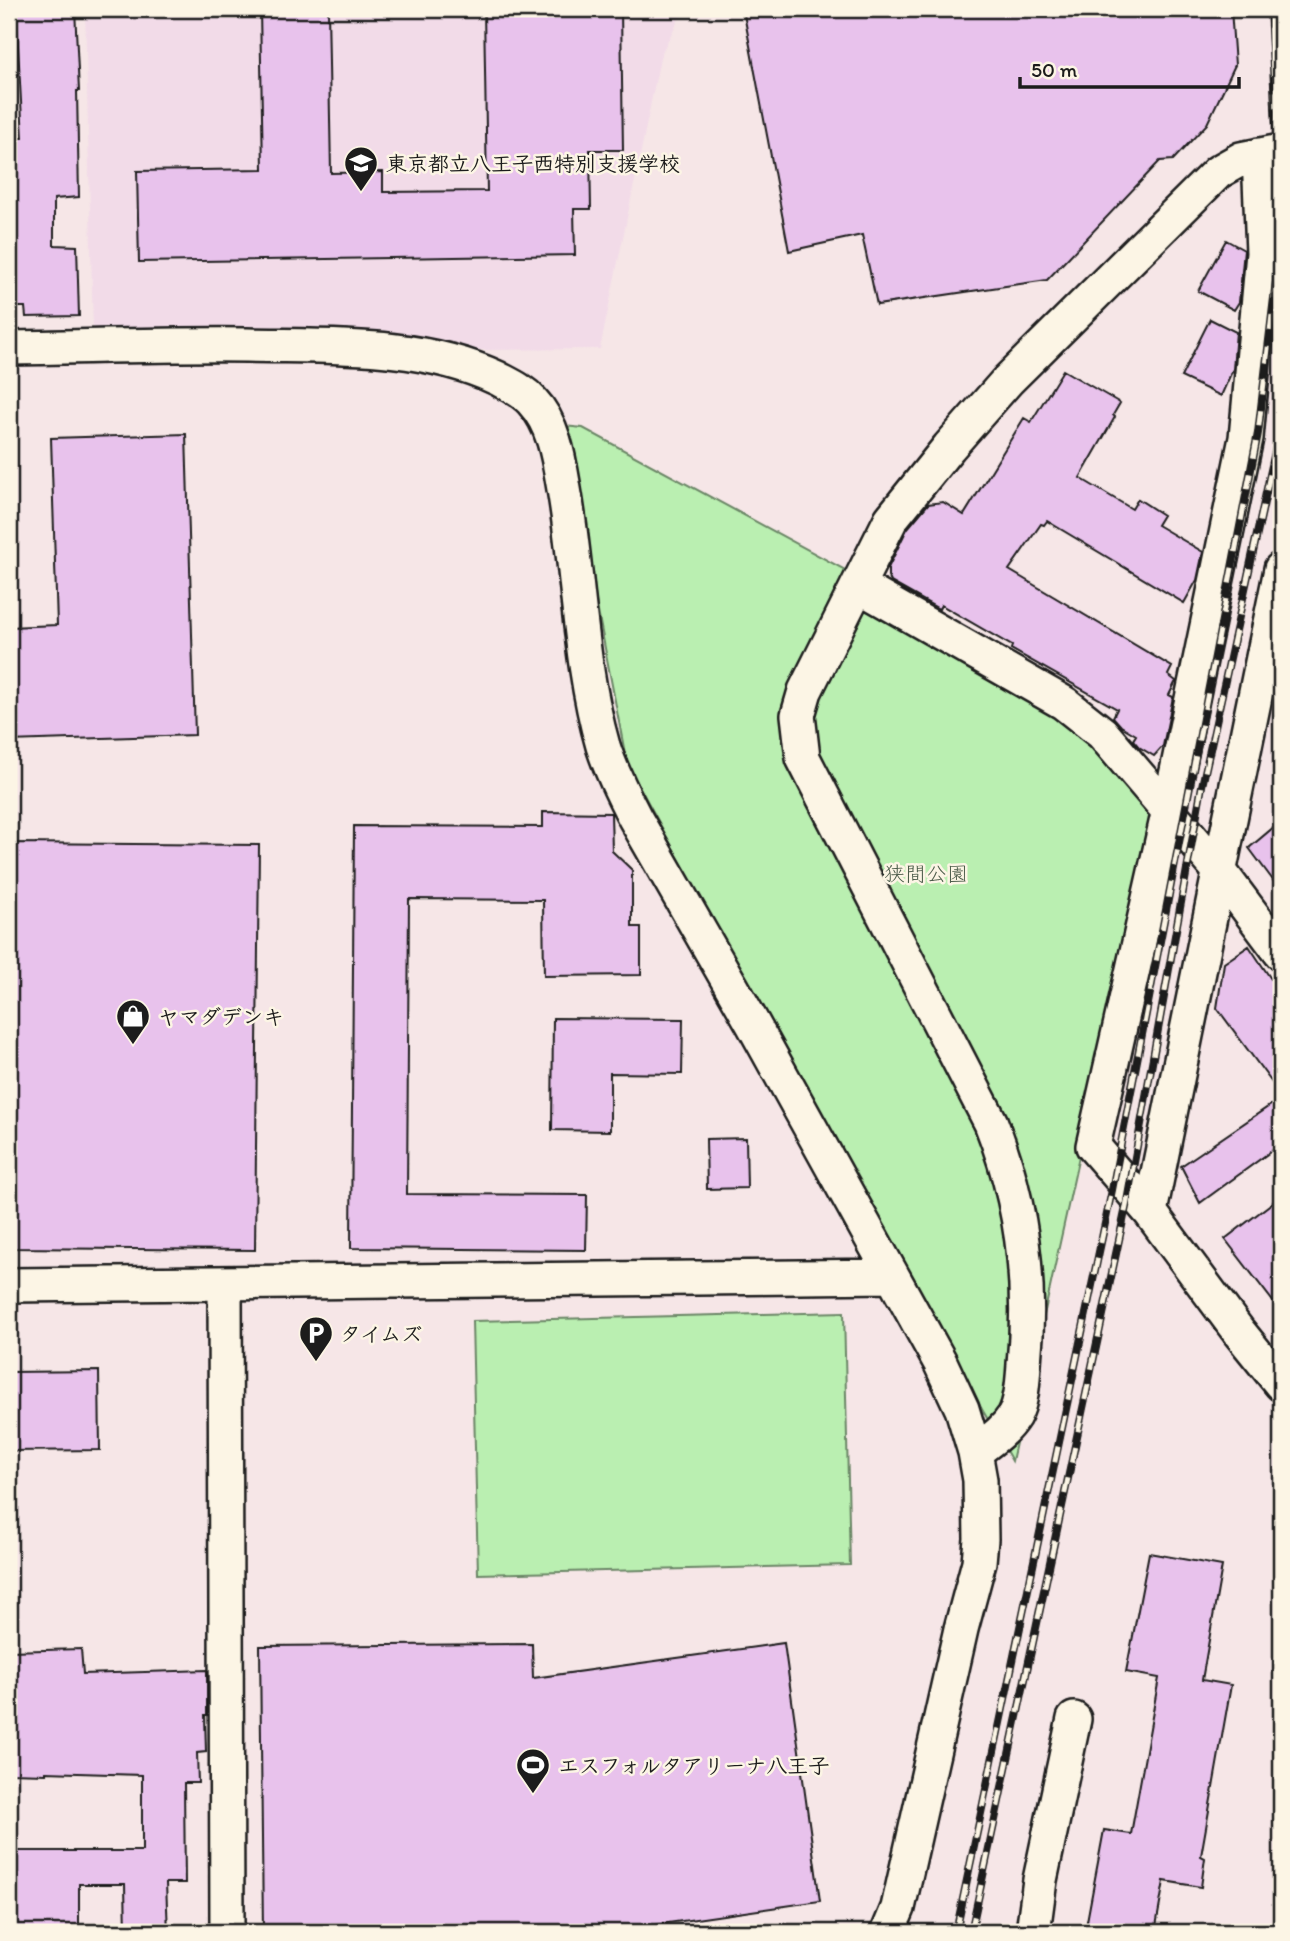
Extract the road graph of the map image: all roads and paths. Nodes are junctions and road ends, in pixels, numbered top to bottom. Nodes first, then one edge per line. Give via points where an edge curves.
1 (1270, 153) edge
2 (9, 348) edge
3 (1281, 569) edge
4 (859, 586) junction
5 (1169, 810) junction
6 (1219, 869) junction
7 (1281, 953) edge
8 (1150, 1212) junction
9 (892, 1276) junction
10 (225, 1283) junction
11 (9, 1285) edge
12 (1270, 1347) edge
13 (1281, 1384) edge
14 (975, 1452) junction
15 (1074, 1719) dead end
16 (227, 1932) edge
17 (888, 1932) edge
18 (1033, 1932) edge

1 - 4 street via 1241,159 1218,172 1008,380 891,519
1 - 5 street via 1246,438
2 - 9 street via 349,347 459,363 518,389 532,401 554,441 565,491 593,707 619,785
3 - 6 street
4 - 5 street via 1064,703 1101,733
4 - 14 street via 805,691 798,715 799,737 803,758 1004,1156 1023,1250 1027,1335 1023,1384 1016,1413 1004,1430
5 - 6 street
5 - 8 street via 1094,1146
6 - 7 street
6 - 8 street
8 - 12 street via 1239,1332
9 - 10 street
9 - 14 street via 952,1385
10 - 11 street
10 - 16 street
12 - 13 street
14 - 17 street via 980,1480 979,1562 898,1908
15 - 18 street

